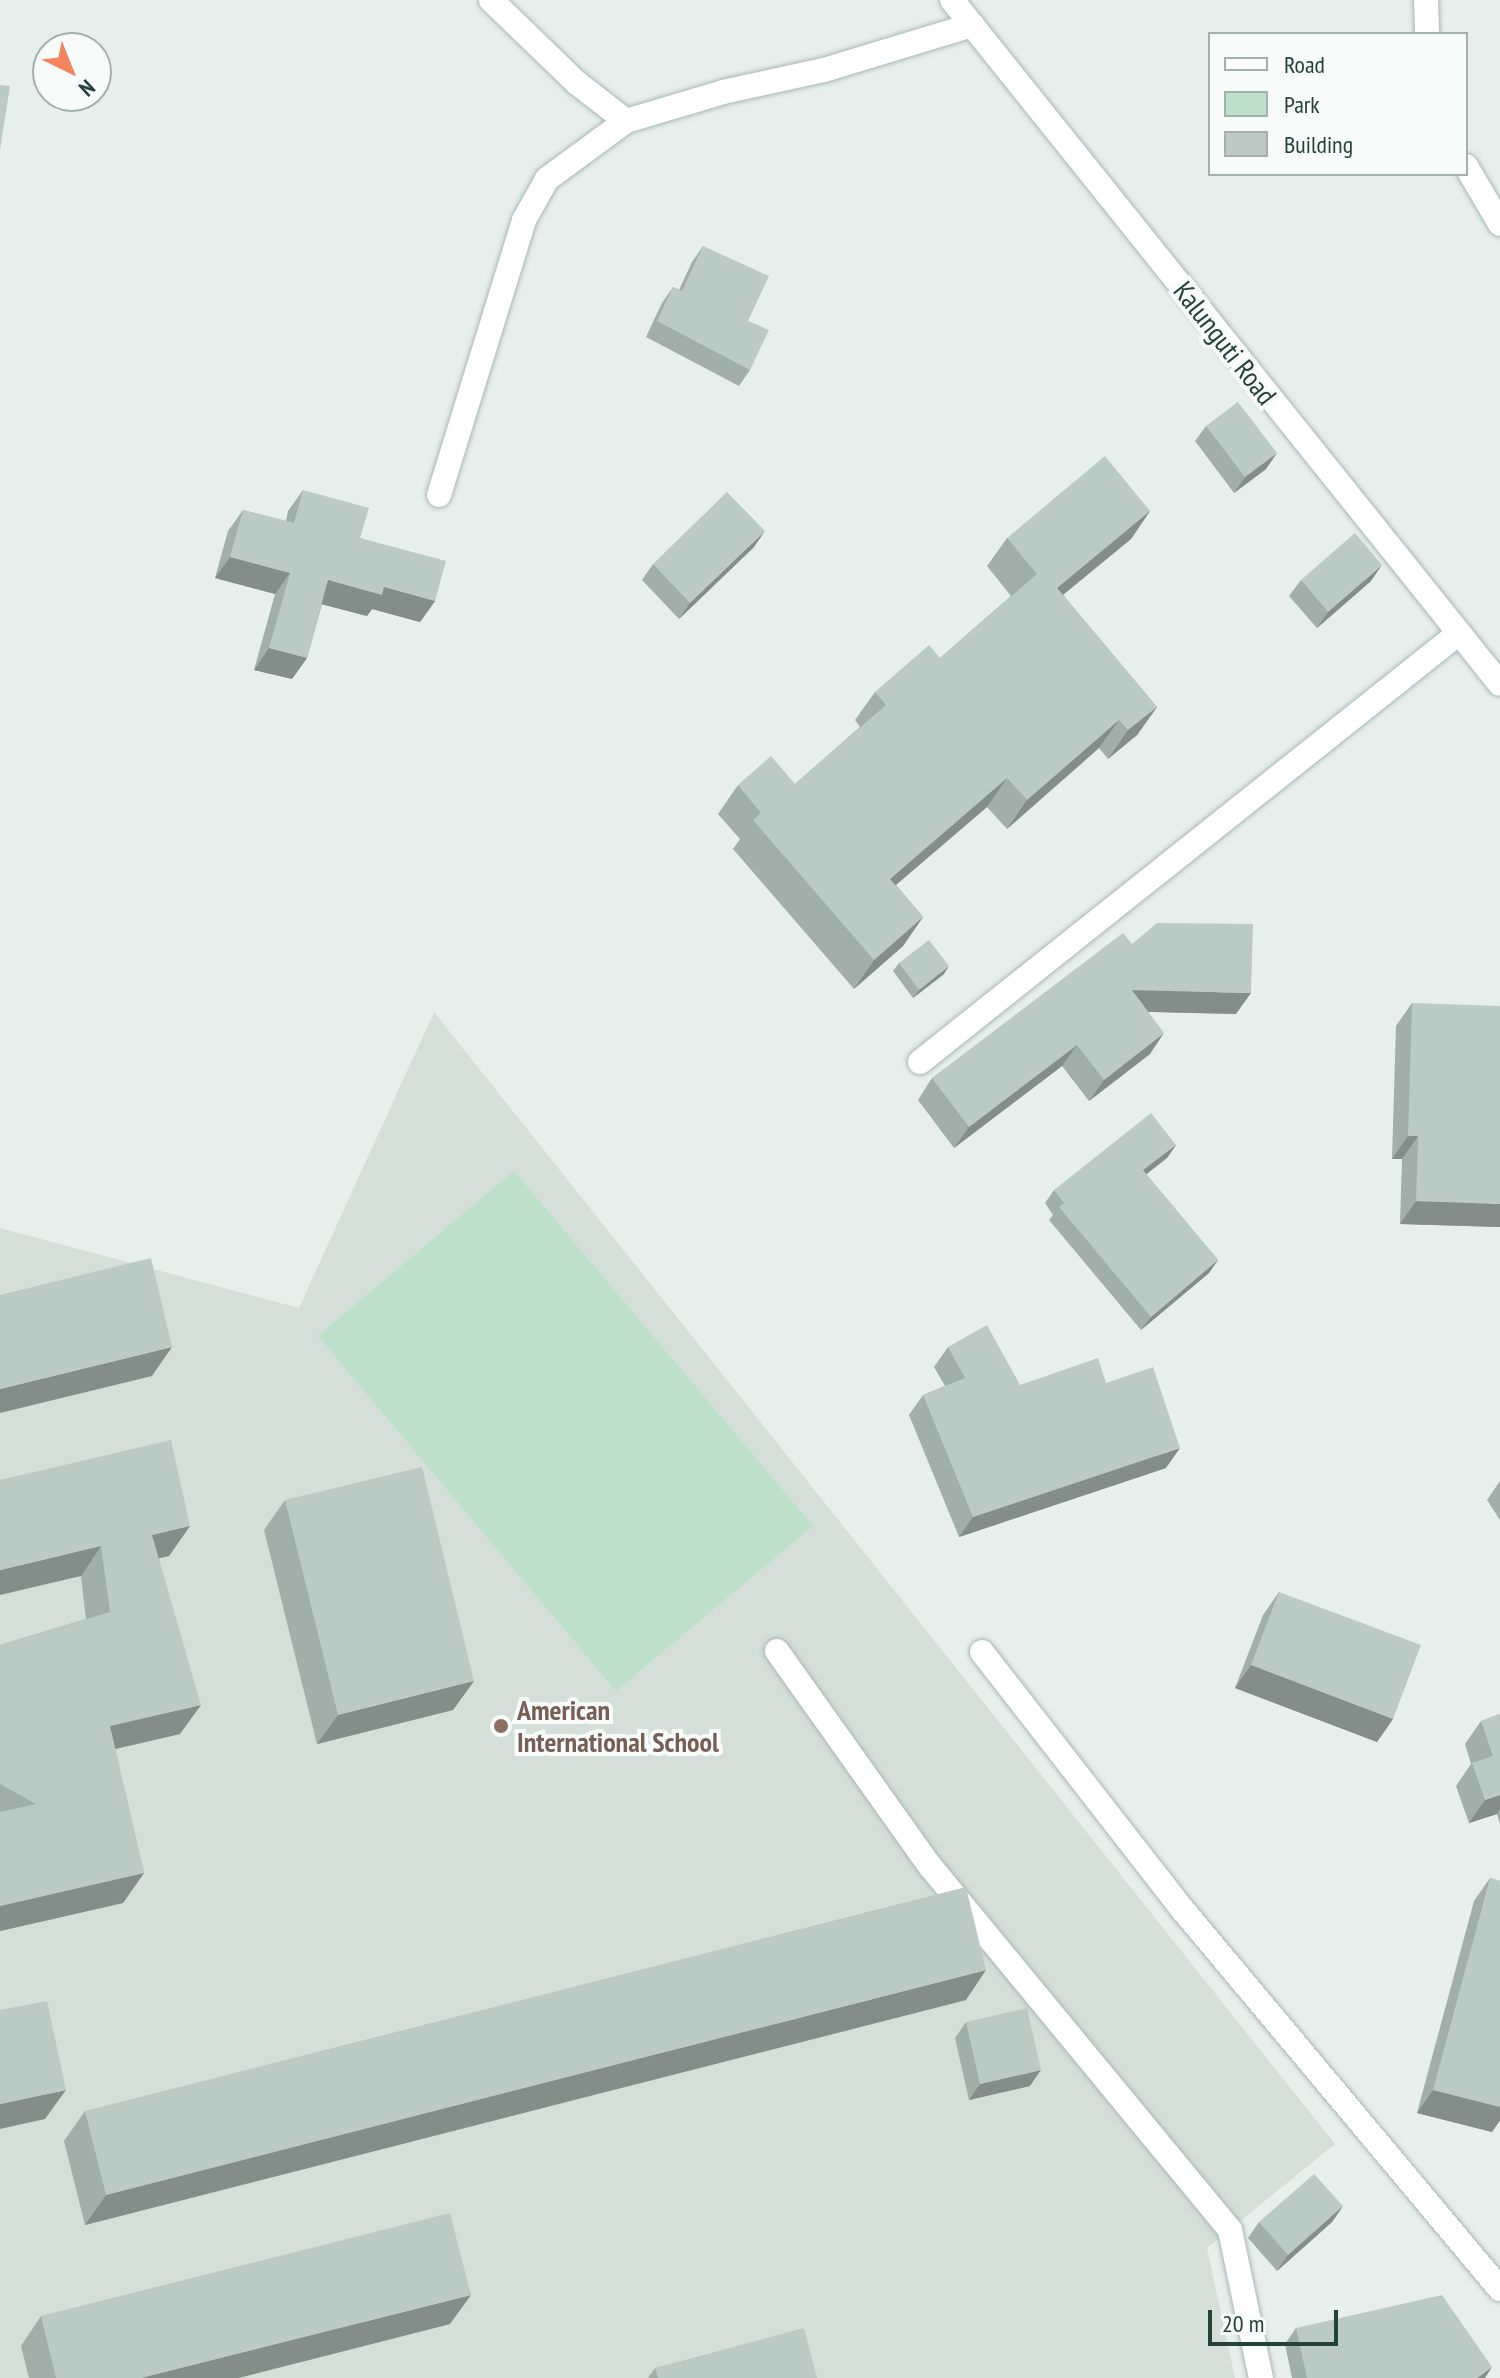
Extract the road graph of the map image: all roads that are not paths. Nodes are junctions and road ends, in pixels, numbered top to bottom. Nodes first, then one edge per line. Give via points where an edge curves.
1 (491, 0) edge
2 (952, 0) edge
3 (1426, 0) edge
4 (972, 25) junction
5 (1427, 32) edge
6 (626, 121) junction
7 (1468, 169) edge
8 (1500, 224) edge
9 (439, 495) dead end
10 (1459, 633) junction
11 (1500, 684) edge
12 (920, 1062) dead end
13 (777, 1651) dead end
14 (982, 1652) dead end
15 (1500, 2289) edge
16 (1261, 2378) edge

1 - 6 street via 577,83
2 - 4 street, Kalunguti Road
3 - 5 street
4 - 6 street
4 - 10 street, Kalunguti Road
6 - 9 street via 547,179 524,220
7 - 8 street
10 - 11 street, Kalunguti Road
10 - 12 street
13 - 16 street via 930,1866 1230,2230
14 - 15 street via 1183,1910

